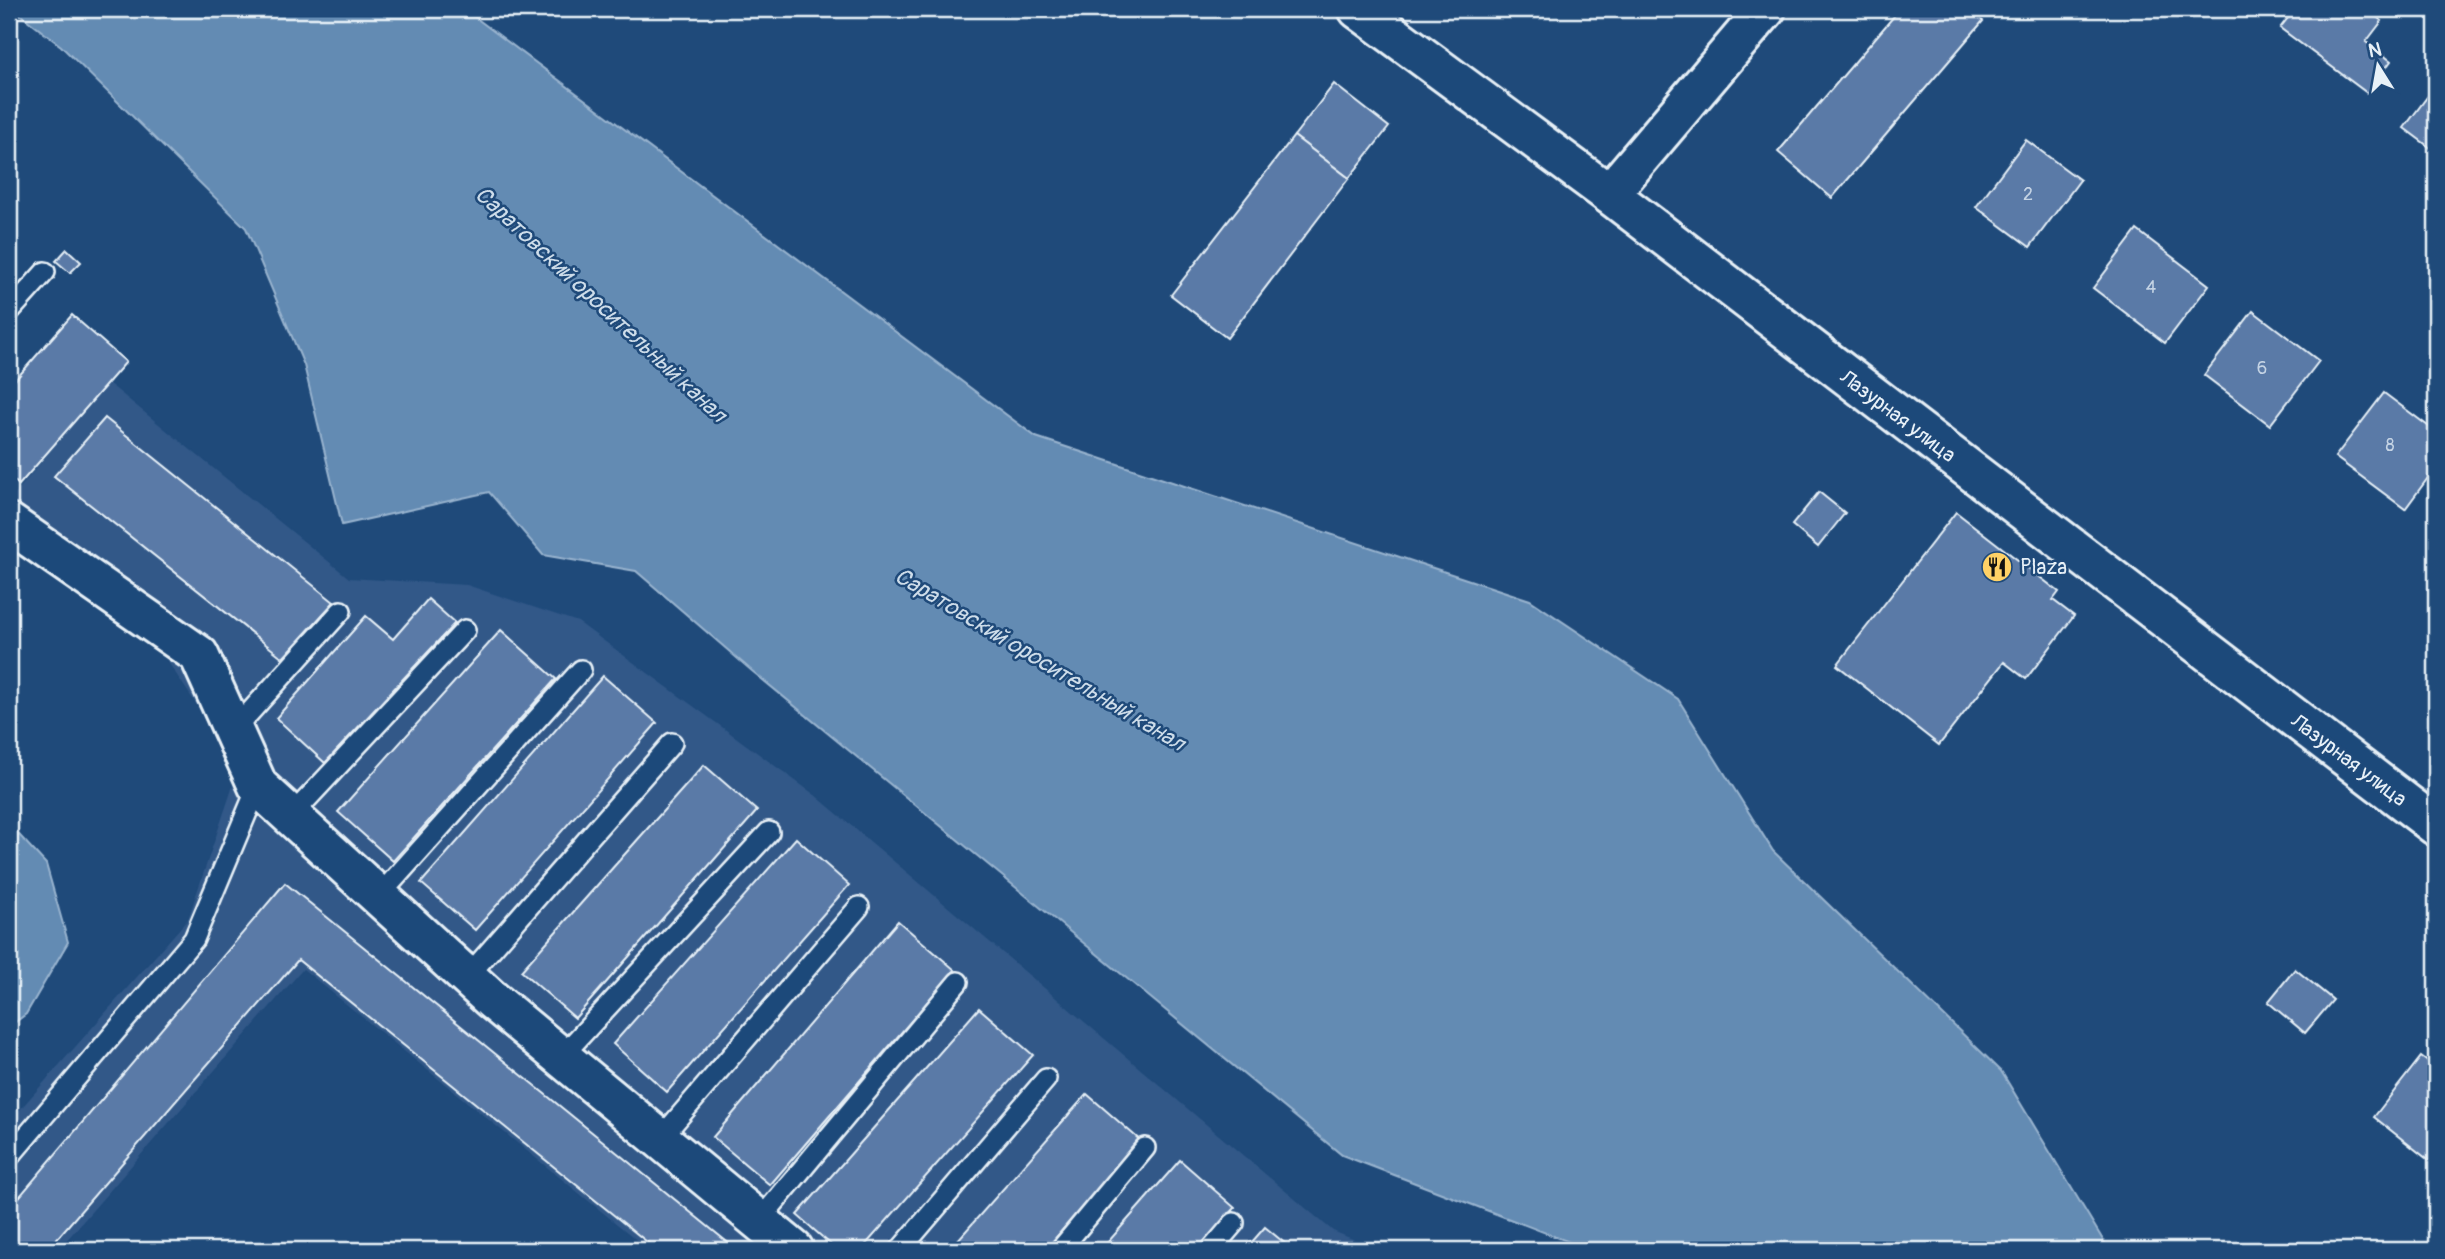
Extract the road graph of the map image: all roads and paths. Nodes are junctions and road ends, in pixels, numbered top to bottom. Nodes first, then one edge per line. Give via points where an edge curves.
1 (1358, 9) edge
2 (1766, 9) edge
3 (1609, 194) junction
4 (45, 272) dead end
5 (9, 312) edge
6 (9, 523) edge
7 (341, 611) dead end
8 (465, 630) dead end
9 (581, 670) dead end
10 (233, 731) junction
11 (671, 743) dead end
12 (258, 786) junction
13 (291, 816) junction
14 (2436, 826) edge
15 (769, 832) dead end
16 (379, 896) junction
17 (859, 907) dead end
18 (467, 977) junction
19 (958, 982) dead end
20 (561, 1057) junction
21 (1046, 1079) dead end
22 (660, 1139) junction
23 (1145, 1148) dead end
24 (9, 1157) edge
25 (759, 1221) junction
26 (1234, 1223) dead end
27 (793, 1250) edge
28 (900, 1250) edge
29 (1060, 1250) edge
30 (1211, 1250) edge

1 - 3 street, Лазурная улица
2 - 3 street
3 - 14 street, Лазурная улица
4 - 5 lane
6 - 10 street via 199,655
7 - 10 lane
8 - 13 lane
9 - 16 lane
10 - 12 street
11 - 18 lane
12 - 13 street
12 - 24 lane via 194,939
13 - 16 street
15 - 20 lane
16 - 18 street
17 - 22 lane
18 - 20 street
19 - 25 lane
20 - 22 street
21 - 28 lane
22 - 25 street
23 - 29 lane
25 - 27 street
26 - 30 lane

